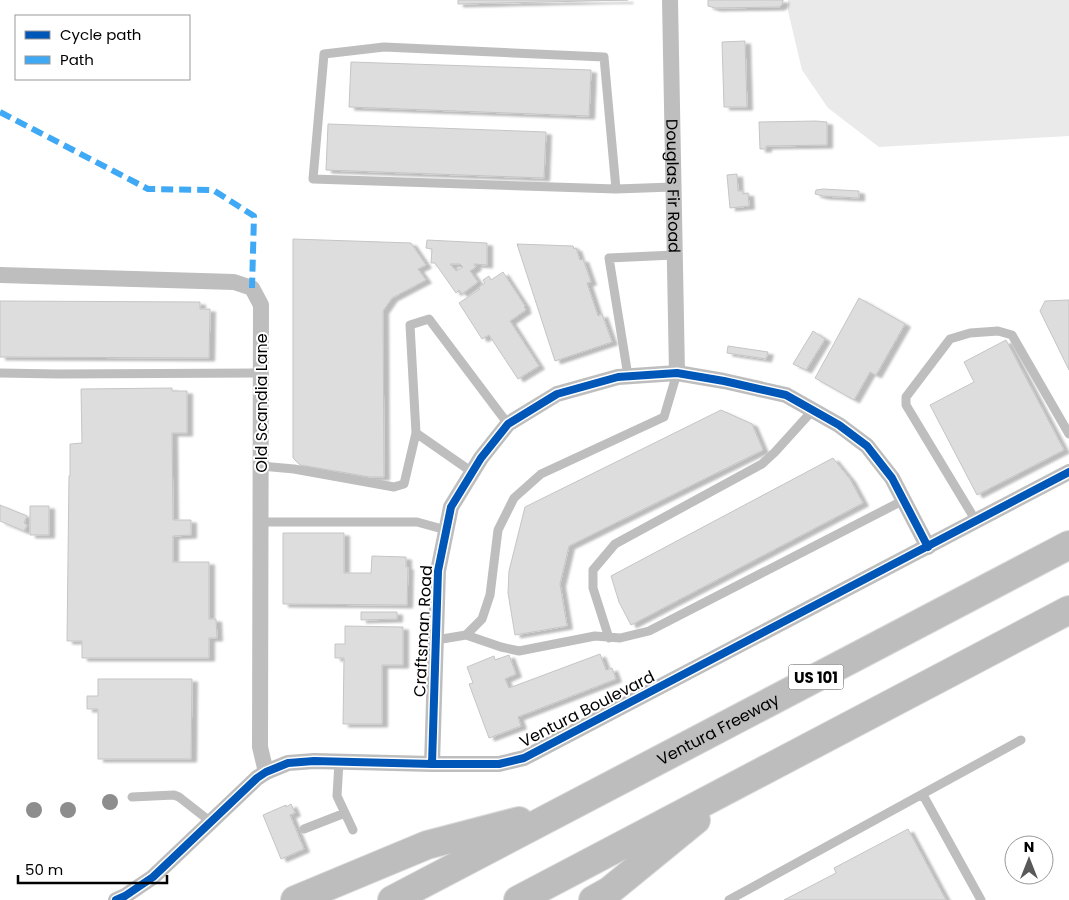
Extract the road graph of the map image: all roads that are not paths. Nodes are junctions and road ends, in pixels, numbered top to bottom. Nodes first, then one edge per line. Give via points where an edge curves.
1 (670, 0) edge
2 (673, 187) junction
3 (616, 189) junction
4 (674, 255) junction
5 (0, 276) edge
6 (0, 372) edge
7 (677, 373) junction
8 (261, 374) junction
9 (628, 376) junction
10 (813, 410) junction
11 (508, 424) junction
12 (416, 433) junction
13 (1069, 434) edge
14 (261, 466) junction
15 (472, 472) junction
16 (1069, 472) edge
17 (904, 500) junction
18 (976, 521) junction
19 (261, 522) junction
20 (446, 530) junction
21 (1069, 545) edge
22 (928, 547) junction
23 (1069, 610) edge
24 (466, 635) junction
25 (610, 638) junction
26 (436, 640) junction
27 (1021, 740) dead end
28 (339, 762) junction
29 (432, 764) junction
30 (266, 772) junction
31 (742, 782) junction
32 (923, 795) junction
33 (132, 797) dead end
34 (564, 809) junction
35 (345, 812) junction
36 (211, 822) junction
37 (304, 829) dead end
38 (353, 830) dead end
39 (116, 900) edge
40 (295, 900) edge
41 (392, 900) edge
42 (518, 900) edge
43 (593, 900) edge
44 (729, 900) edge
45 (981, 900) edge

1 - 2 street, Douglas Fir Road
2 - 3 lane
2 - 4 street, Douglas Fir Road
3 - 3 lane via 313,179 324,54 384,47 604,57
4 - 7 street, Douglas Fir Road
4 - 9 lane via 609,258
5 - 8 street, Old Scandia Lane via 234,282 252,288 261,305
6 - 8 lane
7 - 9 street, Craftsman Road
7 - 10 street, Craftsman Road via 786,395
7 - 24 lane via 664,417 541,474 514,498 498,530 490,595 482,619
8 - 14 street, Old Scandia Lane
9 - 11 street, Craftsman Road via 557,394
10 - 17 street, Craftsman Road via 867,446 892,478
10 - 25 lane via 762,464 616,544 593,570 593,588
11 - 12 lane via 429,319 410,325
11 - 15 street, Craftsman Road
12 - 14 lane via 404,484 394,487
12 - 15 lane
13 - 18 lane via 1012,334 998,330 970,332 950,340 906,397 906,405
14 - 19 street, Old Scandia Lane
15 - 20 street, Craftsman Road via 450,506
16 - 18 street, Ventura Boulevard
17 - 22 street, Craftsman Road
17 - 25 lane via 649,631
18 - 22 street, Ventura Boulevard
19 - 20 lane via 417,522
19 - 30 street, Old Scandia Lane via 260,747
20 - 26 street, Craftsman Road via 438,571
21 - 34 highway, Ventura Freeway / US 101
22 - 29 street, Ventura Boulevard via 524,758 499,764
23 - 31 highway
24 - 25 lane via 519,651 596,636
24 - 26 lane
26 - 29 street, Craftsman Road
27 - 32 lane
28 - 29 street, Ventura Boulevard
28 - 30 street, Ventura Boulevard via 288,763
28 - 35 lane via 337,796
30 - 36 street, Ventura Boulevard
31 - 42 highway
31 - 43 highway via 609,891
32 - 44 lane
32 - 45 lane
33 - 36 lane via 174,795
34 - 40 highway via 427,845
34 - 41 highway, Ventura Freeway / US 101
35 - 37 lane
35 - 38 lane
36 - 39 street, Ventura Boulevard via 153,877

